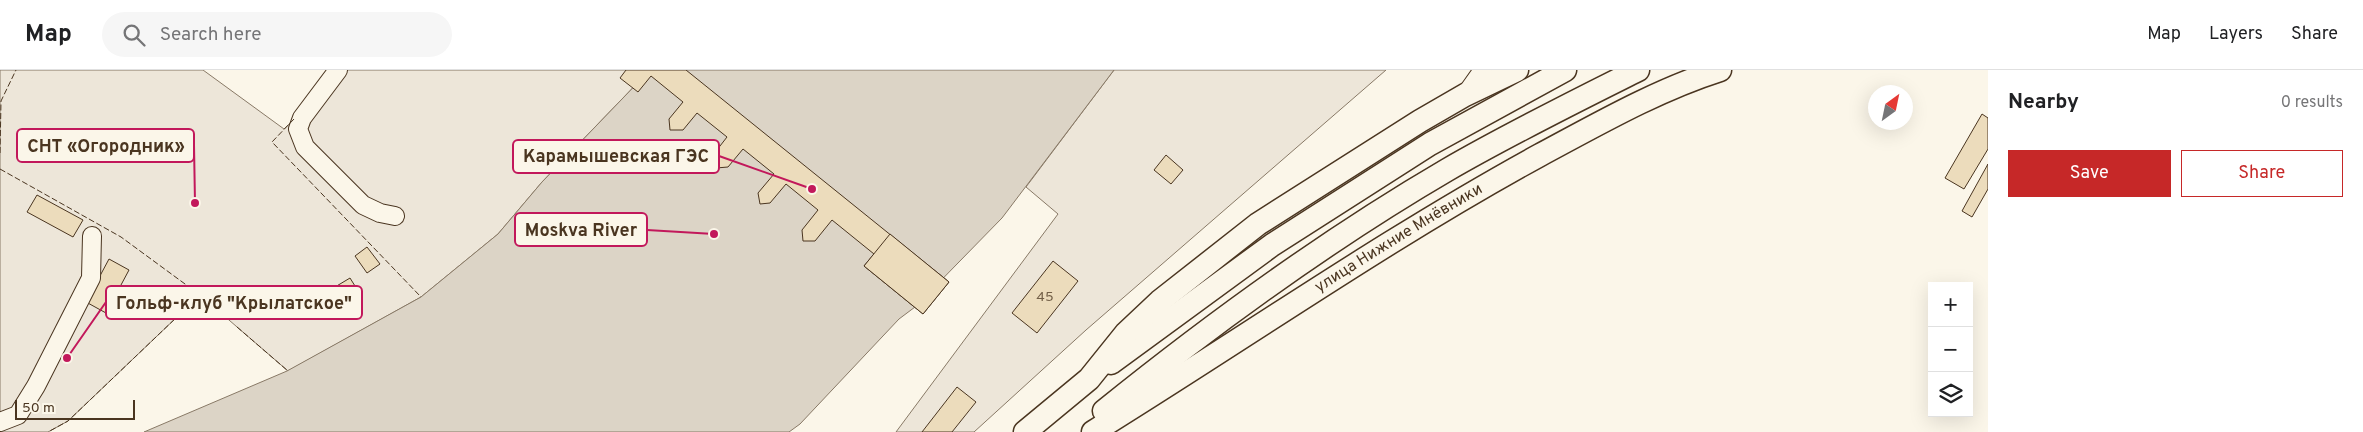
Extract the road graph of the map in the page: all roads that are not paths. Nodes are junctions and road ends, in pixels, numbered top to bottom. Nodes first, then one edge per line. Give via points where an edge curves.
1 (338, 70) edge
2 (1483, 70) edge
3 (1517, 70) edge
4 (1565, 70) edge
5 (1638, 70) edge
6 (1720, 70) edge
7 (1465, 95) junction
8 (395, 216) dead end
9 (92, 236) dead end
10 (1089, 379) junction
11 (0, 422) edge
12 (1024, 432) edge
13 (1078, 432) edge
14 (1093, 432) edge

1 - 8 street via 302,118 298,129 305,147 363,205
2 - 7 street
3 - 7 main road
4 - 10 main road via 1430,144 1272,245
5 - 13 main road via 1447,170 1293,268 1152,372
6 - 14 main road, улица Нижние Мнёвники via 1622,111 1486,185
7 - 10 main road via 1258,224 1126,333
9 - 11 street via 91,278 18,415
10 - 12 main road

